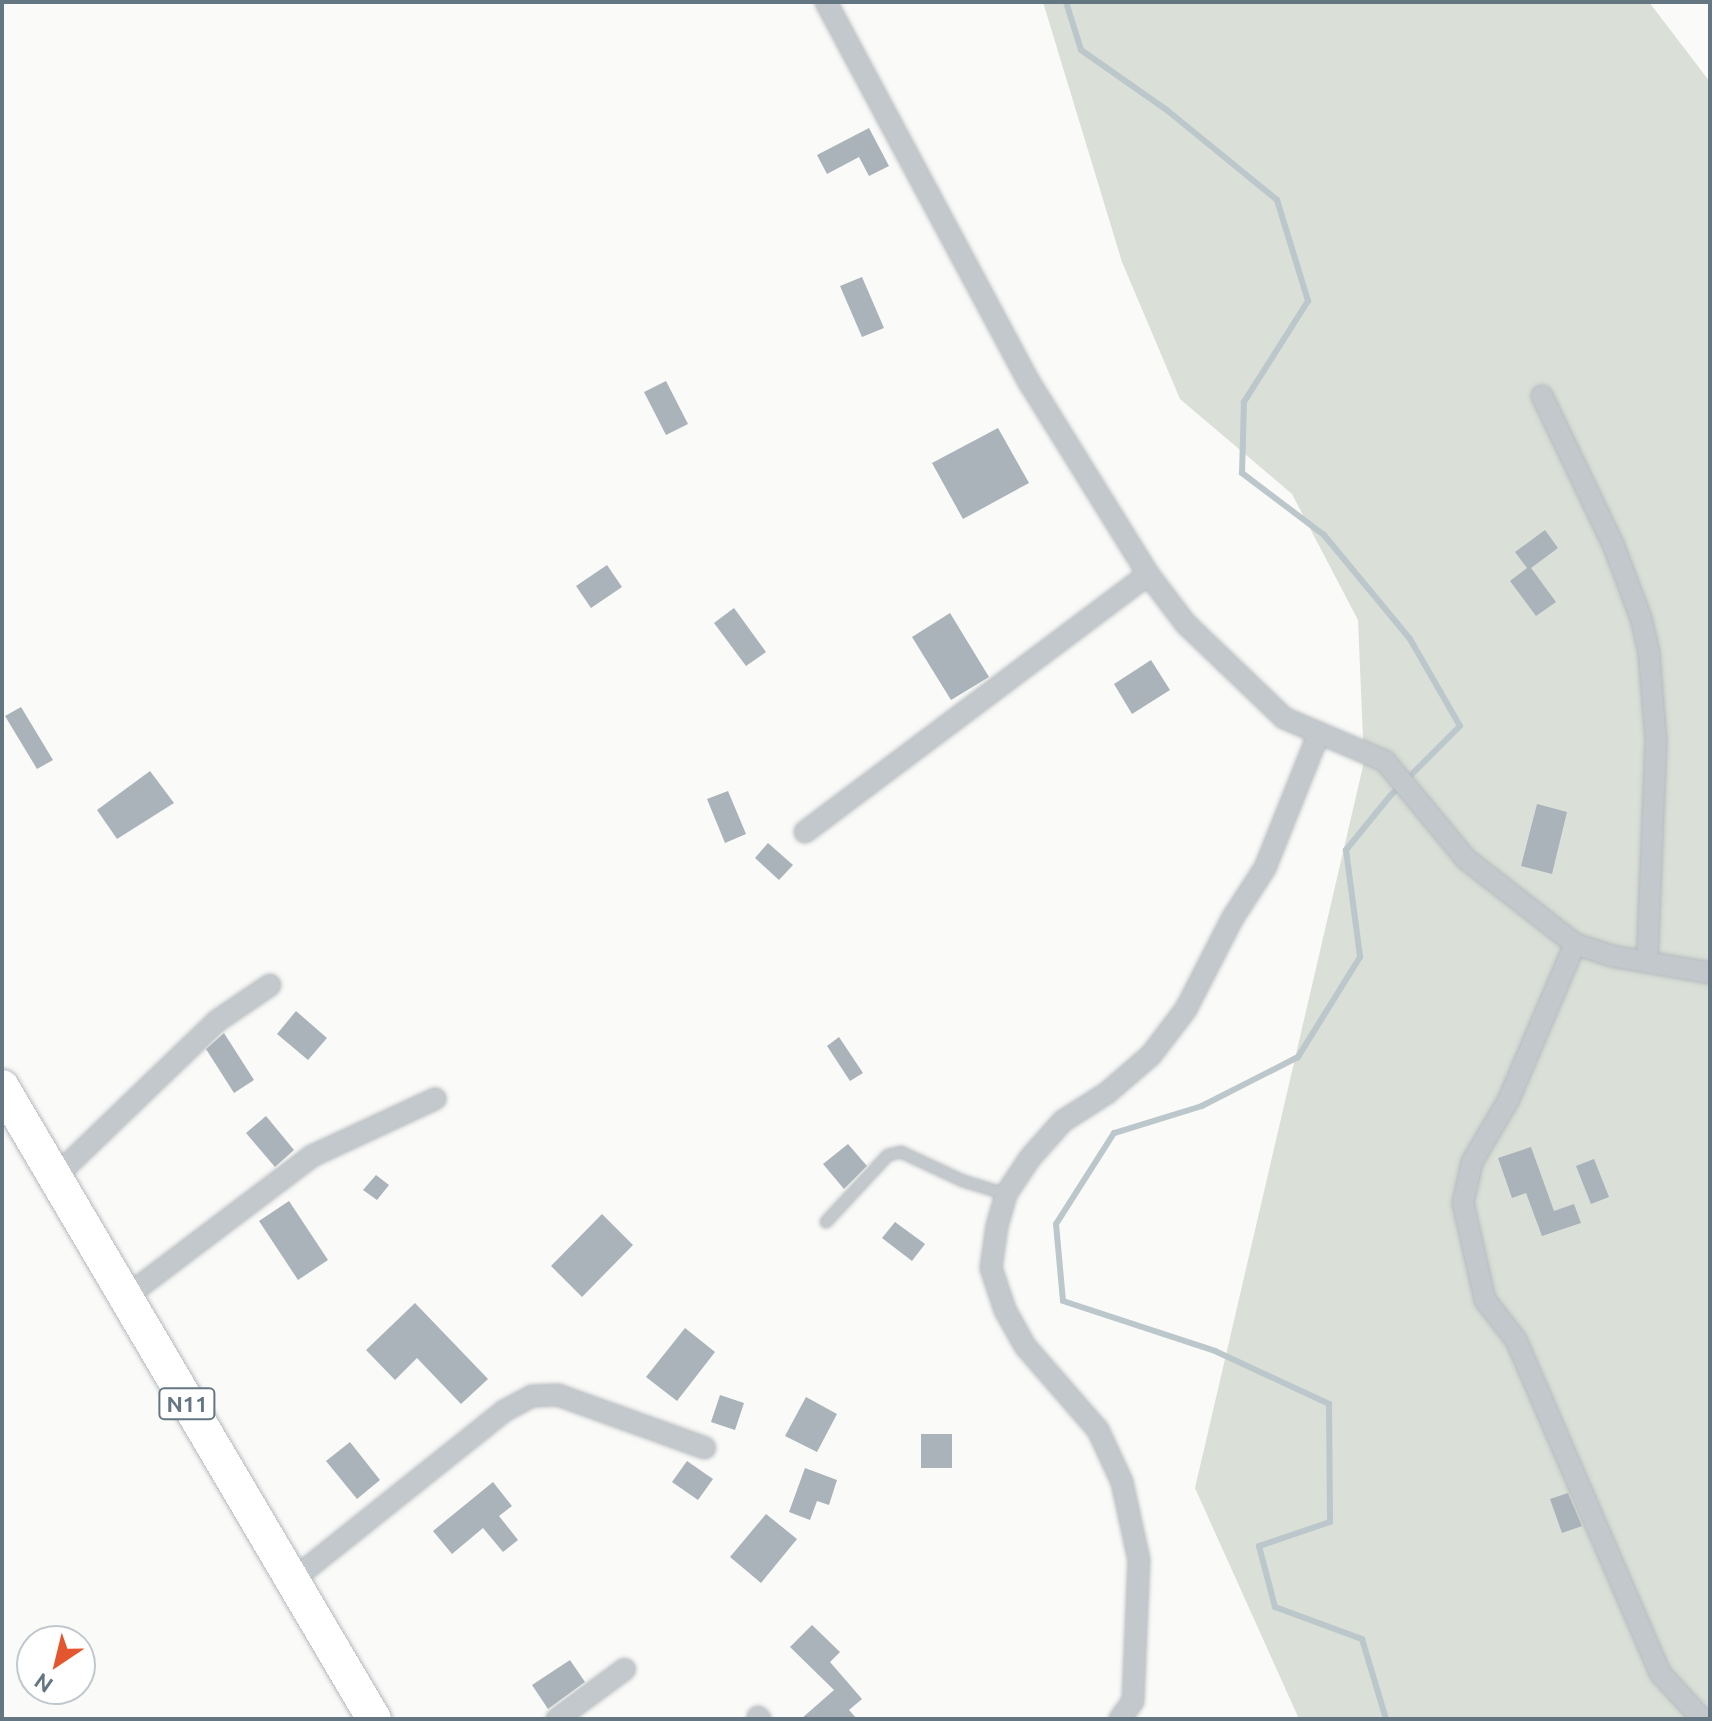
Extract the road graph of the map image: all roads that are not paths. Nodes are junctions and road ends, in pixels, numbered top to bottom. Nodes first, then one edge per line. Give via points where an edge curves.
1 (826, 2) edge
2 (1542, 396) dead end
3 (1148, 574) junction
4 (1319, 733) junction
5 (805, 832) dead end
6 (1575, 944) junction
7 (1647, 962) junction
8 (1710, 973) edge
9 (270, 985) dead end
10 (2, 1087) edge
11 (435, 1099) dead end
12 (56, 1176) junction
13 (1006, 1194) junction
14 (826, 1222) dead end
15 (127, 1296) junction
16 (705, 1448) dead end
17 (290, 1582) junction
18 (625, 1669) dead end
19 (374, 1719) edge
20 (557, 1719) edge
21 (1120, 1719) edge
22 (1702, 1719) edge

1 - 3 street via 1029,382
2 - 7 street via 1613,544 1649,654 1656,741
3 - 4 street via 1226,667 1284,718
3 - 5 street
4 - 6 street via 1385,761 1466,859
4 - 13 street via 1265,868 1186,1009 1151,1055 1063,1121
6 - 7 street
6 - 22 street via 1509,1099 1472,1162 1463,1203 1485,1300 1516,1340 1660,1673
7 - 8 street
9 - 12 street via 217,1021
10 - 12 highway, N11
11 - 15 street via 312,1156
12 - 15 highway, N11
13 - 14 lane via 901,1152 888,1155
13 - 21 street via 991,1268 1005,1310 1025,1346 1098,1430 1125,1495 1139,1560 1133,1701
15 - 17 highway, N11
16 - 17 street via 558,1395 532,1396 504,1411
17 - 19 highway, N11
18 - 20 street

